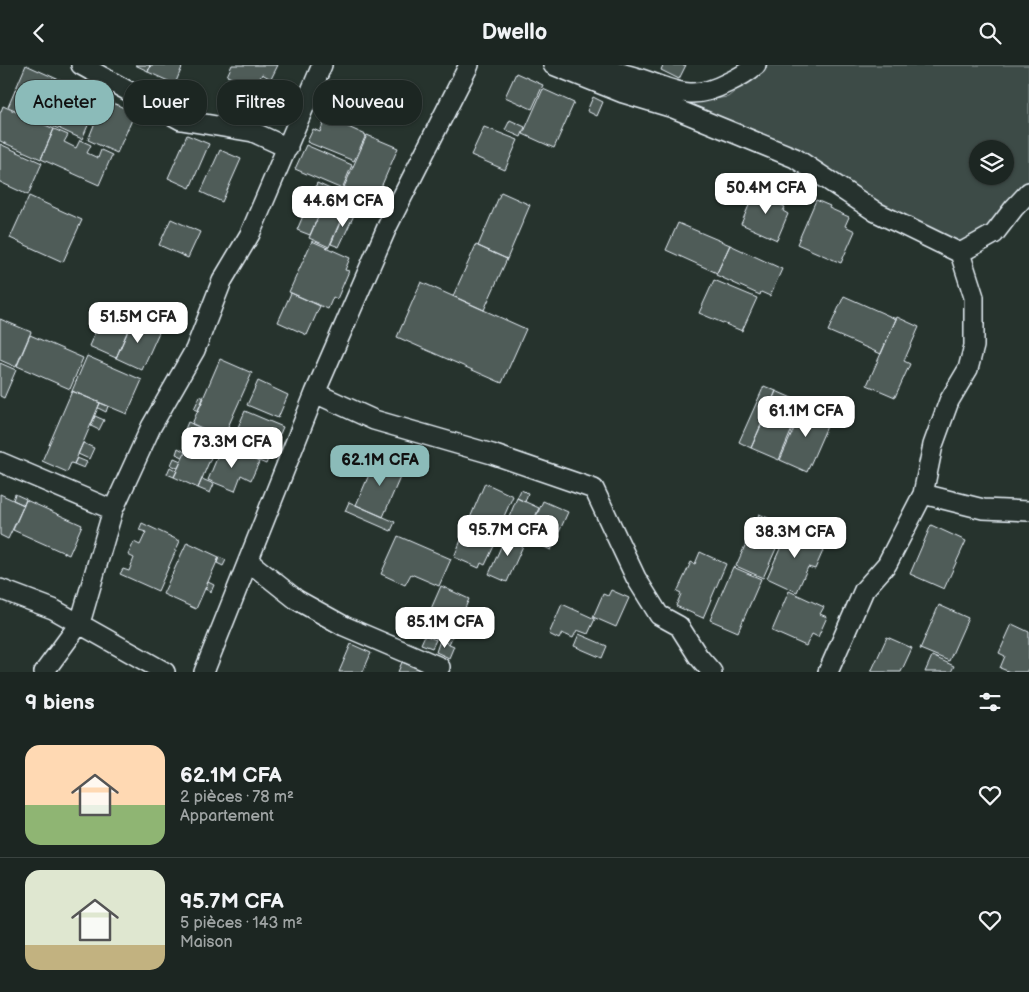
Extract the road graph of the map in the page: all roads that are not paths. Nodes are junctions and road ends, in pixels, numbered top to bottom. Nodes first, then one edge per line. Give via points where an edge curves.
1 (82, 65) edge
2 (322, 65) edge
3 (469, 65) edge
4 (554, 65) edge
5 (756, 65) edge
6 (288, 148) junction
7 (1029, 192) edge
8 (960, 253) junction
9 (315, 393) junction
10 (0, 462) edge
11 (923, 494) junction
12 (114, 510) junction
13 (1029, 511) edge
14 (248, 561) junction
15 (0, 589) edge
16 (80, 623) junction
17 (440, 667) dead end
18 (44, 672) edge
19 (165, 672) edge
20 (204, 672) edge
21 (712, 672) edge
22 (828, 672) edge

1 - 6 street via 181,120 253,132
2 - 6 street
3 - 9 street via 388,225
4 - 5 street via 638,77 688,94 717,89
4 - 8 street via 623,93 673,107 795,158 876,212
6 - 12 street via 250,234 222,281 195,350 151,427
7 - 8 street via 994,234
8 - 11 street via 974,297 974,347 968,369 949,401 933,445
9 - 14 street
9 - 21 street via 374,420 492,454 594,489 636,578 659,615 679,626
10 - 12 street
11 - 13 street via 983,509
11 - 22 street via 887,564 864,590
12 - 16 street
14 - 17 street via 298,600 344,626
14 - 20 street
15 - 16 street
16 - 18 street
16 - 19 street

